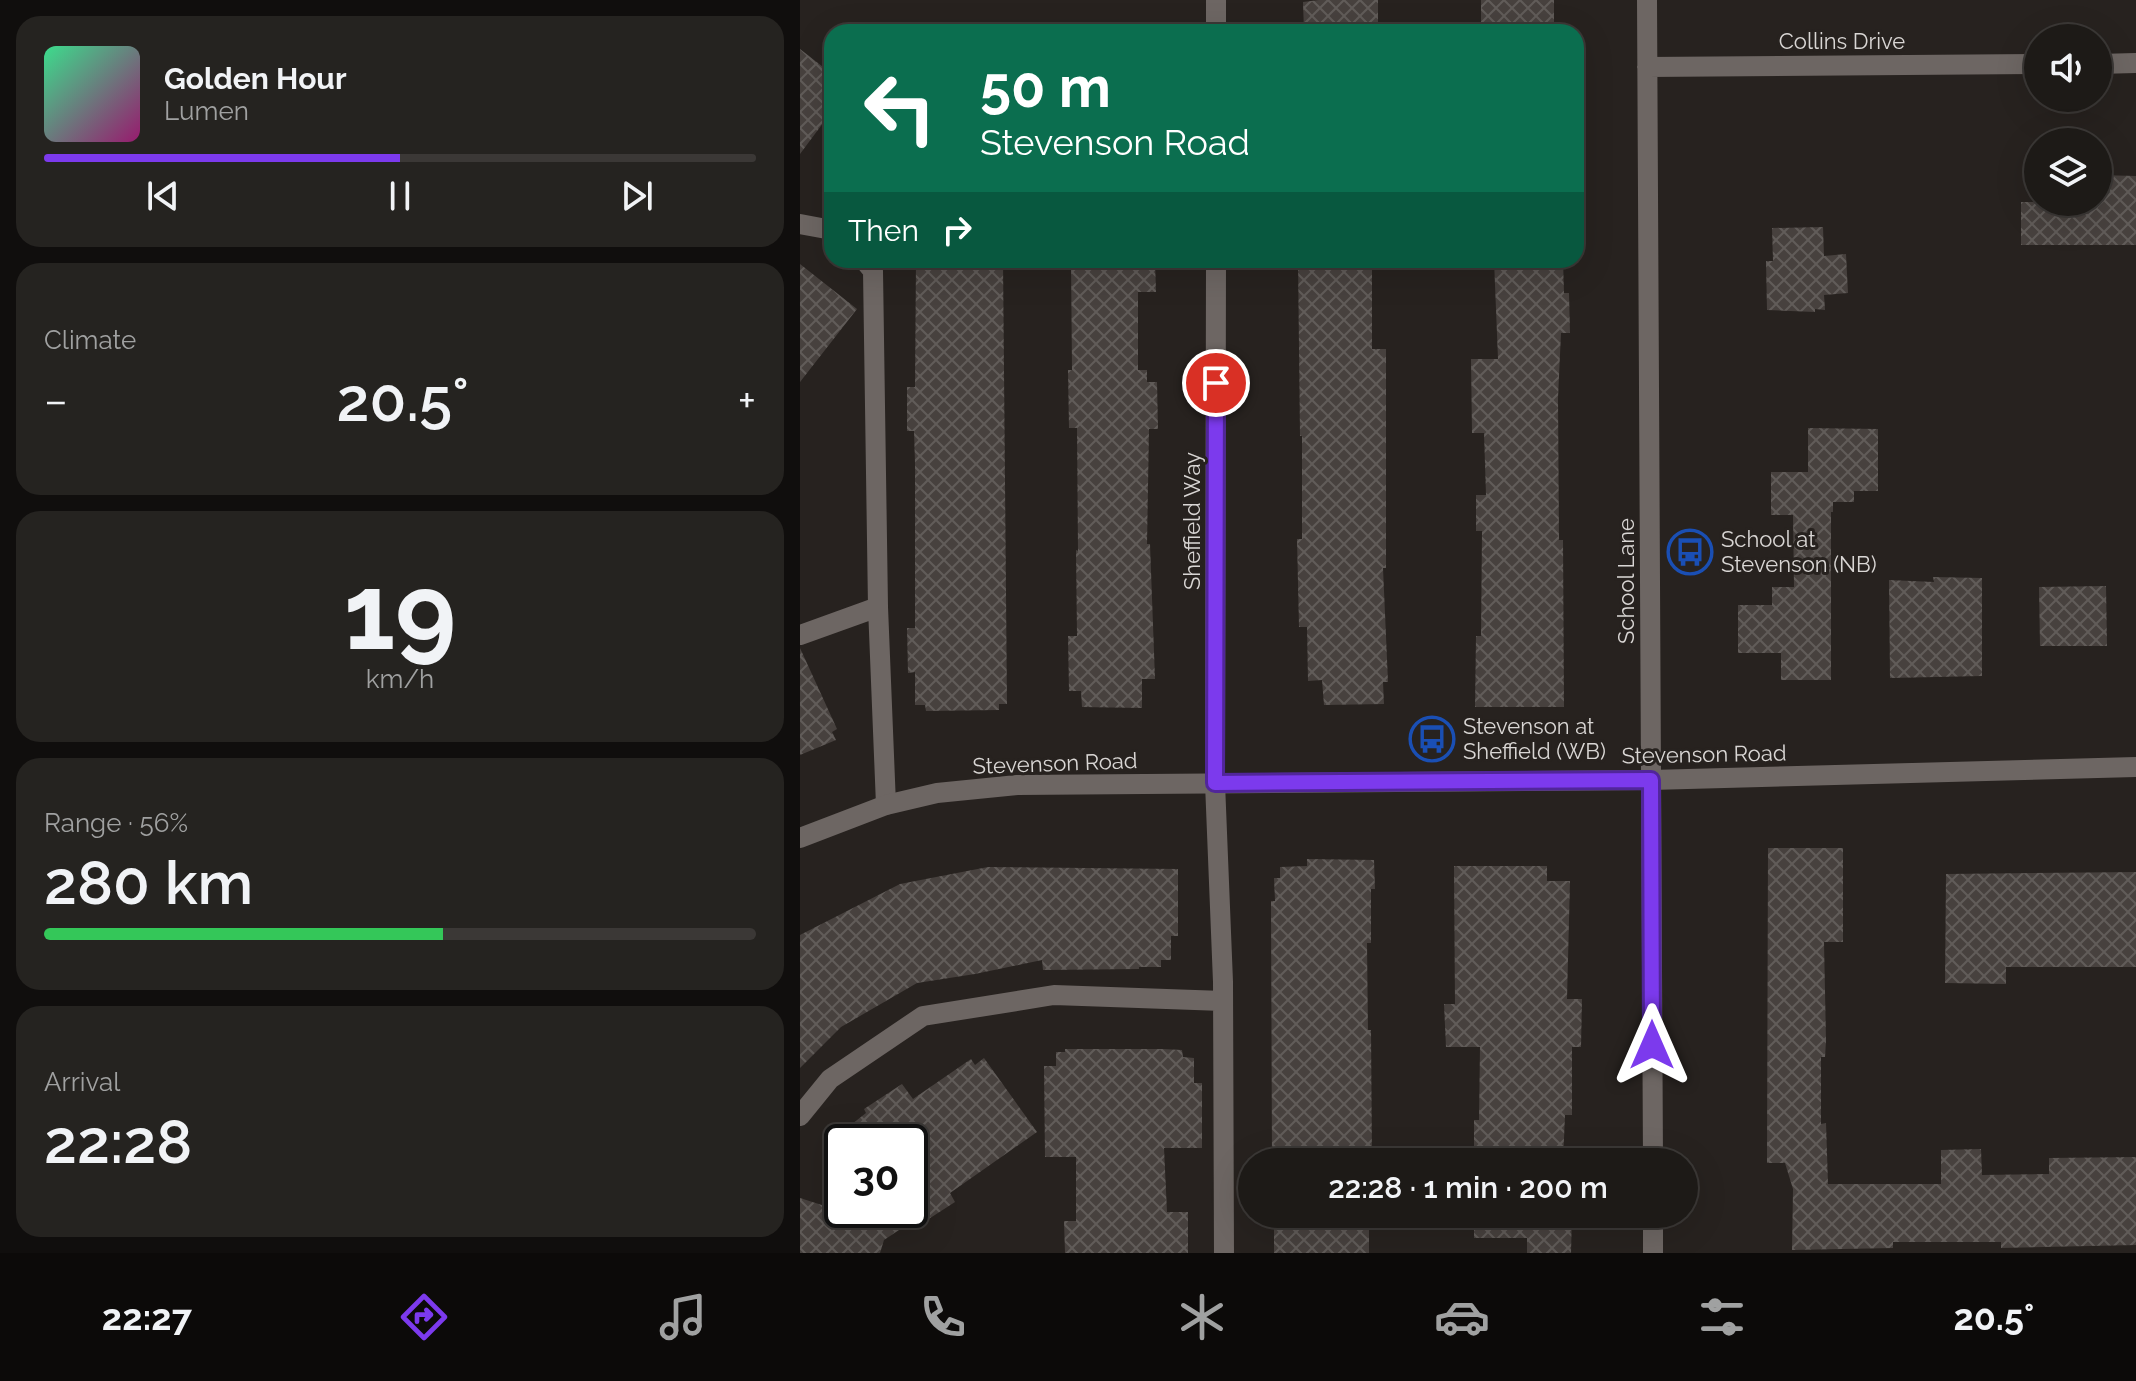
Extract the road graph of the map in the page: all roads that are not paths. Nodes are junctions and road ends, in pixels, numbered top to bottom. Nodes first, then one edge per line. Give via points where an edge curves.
1 (1216, 0) edge
2 (1647, 0) edge
3 (1216, 24) edge
4 (2136, 63) edge
5 (2024, 64) edge
6 (2112, 64) edge
7 (1647, 67) junction
8 (800, 224) edge
9 (824, 228) edge
10 (871, 268) edge
11 (1216, 268) edge
12 (878, 607) junction
13 (800, 635) edge
14 (2136, 767) edge
15 (1651, 780) junction
16 (1215, 783) junction
17 (886, 805) junction
18 (800, 838) edge
19 (1223, 1001) junction
20 (800, 1116) edge
21 (1653, 1148) edge
22 (1653, 1228) edge
23 (1224, 1253) edge
24 (1653, 1253) edge

1 - 3 street
2 - 7 street, School Lane
4 - 6 street
5 - 7 street, Collins Drive
7 - 15 street, School Lane
8 - 9 street
10 - 12 street
11 - 16 street, Sheffield Way
12 - 13 street
12 - 17 street
14 - 15 street, Stevenson Road
15 - 16 street, Stevenson Road
15 - 21 street, School Lane
16 - 17 street, Stevenson Road via 1017,785 937,793
16 - 19 street, Sheffield Way
17 - 18 street, Stevenson Road
19 - 20 street via 1054,995 923,1016 830,1079
19 - 23 street, Sheffield Way
22 - 24 street

